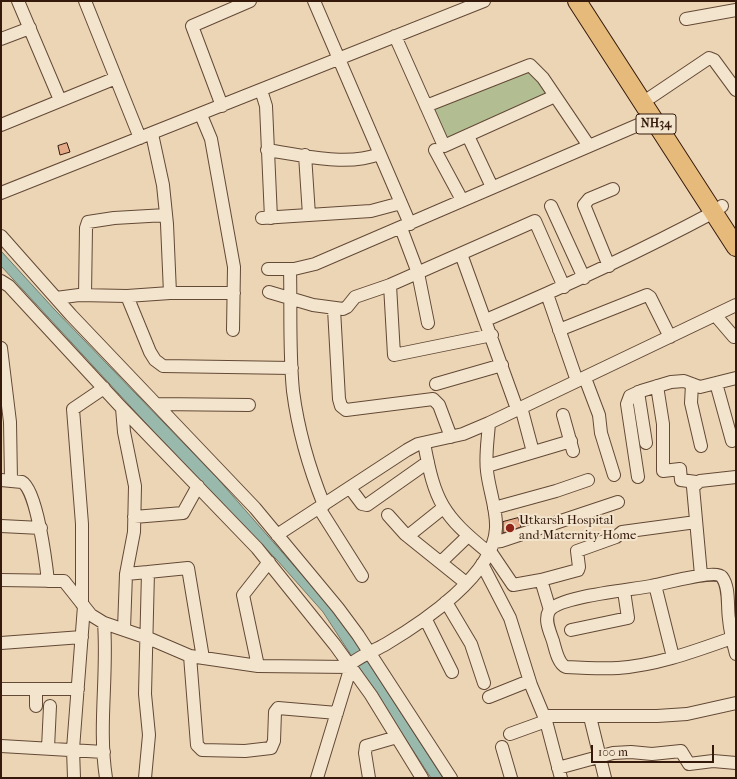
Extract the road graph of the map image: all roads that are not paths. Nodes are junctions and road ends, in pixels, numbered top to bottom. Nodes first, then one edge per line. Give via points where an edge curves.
1 (18, 1) edge
2 (85, 1) edge
3 (250, 1) edge
4 (314, 1) edge
5 (483, 1) edge
6 (577, 1) edge
7 (590, 1) edge
8 (736, 10) edge
9 (686, 19) dead end
10 (30, 28) junction
11 (395, 36) junction
12 (1, 39) edge
13 (338, 58) junction
14 (116, 78) junction
15 (261, 90) junction
16 (736, 90) edge
17 (555, 96) junction
18 (651, 97) junction
19 (60, 100) junction
20 (222, 106) junction
21 (426, 106) junction
22 (201, 114) junction
23 (652, 119) junction
24 (1, 124) edge
25 (146, 136) junction
26 (468, 136) junction
27 (589, 146) junction
28 (267, 150) junction
29 (435, 150) dead end
30 (379, 154) junction
31 (305, 155) junction
32 (492, 188) junction
33 (613, 189) dead end
34 (1, 193) edge
35 (462, 200) junction
36 (401, 203) junction
37 (551, 206) dead end
38 (718, 209) junction
39 (166, 215) junction
40 (309, 215) junction
41 (405, 226) junction
42 (736, 227) edge
43 (1, 236) edge
44 (736, 247) edge
45 (461, 254) junction
46 (609, 266) junction
47 (268, 269) dead end
48 (290, 269) junction
49 (418, 273) junction
50 (584, 278) junction
51 (1, 281) edge
52 (390, 285) junction
53 (564, 287) junction
54 (269, 292) dead end
55 (170, 293) junction
56 (234, 294) junction
57 (547, 294) junction
58 (85, 295) junction
59 (127, 296) junction
60 (56, 298) junction
61 (290, 299) junction
62 (736, 305) edge
63 (334, 309) junction
64 (716, 316) junction
65 (486, 320) junction
66 (428, 323) dead end
67 (233, 330) dead end
68 (559, 330) junction
69 (492, 335) junction
70 (734, 337) dead end
71 (670, 338) junction
72 (1, 348) edge
73 (502, 365) junction
74 (292, 368) junction
75 (736, 378) edge
76 (581, 380) junction
77 (716, 383) junction
78 (436, 384) dead end
79 (692, 384) junction
80 (657, 386) junction
81 (104, 388) junction
82 (638, 392) junction
83 (157, 404) junction
84 (249, 405) dead end
85 (122, 408) junction
86 (519, 408) junction
87 (563, 415) dead end
88 (489, 423) junction
89 (451, 437) junction
90 (732, 441) dead end
91 (424, 443) junction
92 (646, 443) dead end
93 (701, 446) dead end
94 (533, 452) junction
95 (428, 462) junction
96 (487, 466) junction
97 (614, 475) dead end
98 (638, 477) dead end
99 (736, 477) edge
100 (6, 480) edge
101 (588, 480) dead end
102 (696, 482) junction
103 (198, 486) junction
104 (350, 488) junction
105 (618, 502) dead end
106 (322, 506) junction
107 (443, 508) junction
108 (494, 508) junction
109 (388, 515) dead end
110 (134, 517) junction
111 (696, 522) junction
112 (1, 526) edge
113 (40, 528) junction
114 (277, 535) junction
115 (408, 536) junction
116 (468, 536) junction
117 (491, 549) junction
118 (268, 562) junction
119 (441, 562) junction
120 (482, 564) junction
121 (148, 572) junction
122 (126, 574) junction
123 (701, 575) junction
124 (362, 576) dead end
125 (1, 580) edge
126 (541, 580) junction
127 (48, 581) junction
128 (466, 583) junction
129 (655, 585) junction
130 (624, 591) junction
131 (446, 602) junction
132 (83, 605) junction
133 (550, 610) junction
134 (426, 620) junction
135 (104, 623) junction
136 (124, 630) junction
137 (571, 630) dead end
138 (733, 634) edge
139 (82, 637) junction
140 (148, 638) junction
141 (1, 643) edge
142 (366, 652) junction
143 (736, 654) edge
144 (190, 656) junction
145 (203, 658) junction
146 (673, 658) junction
147 (351, 665) junction
148 (258, 666) junction
149 (452, 672) dead end
150 (530, 681) junction
151 (484, 683) dead end
152 (36, 689) junction
153 (78, 689) junction
154 (1, 690) edge
155 (489, 697) dead end
156 (736, 704) edge
157 (36, 706) dead end
158 (50, 706) dead end
159 (337, 713) junction
160 (590, 717) junction
161 (545, 718) junction
162 (510, 734) dead end
163 (397, 737) junction
164 (1, 746) edge
165 (502, 747) dead end
166 (48, 748) junction
167 (73, 749) junction
168 (104, 752) junction
169 (599, 756) junction
170 (736, 763) edge
171 (559, 773) edge
172 (74, 778) edge
173 (106, 778) edge
174 (145, 778) edge
175 (317, 778) edge
176 (369, 778) edge
177 (422, 778) edge
178 (451, 778) edge
179 (511, 778) edge
180 (605, 778) edge

1 - 10 street
2 - 14 street
3 - 20 street via 192,26
4 - 13 street
5 - 11 street
6 - 23 highway, NH34
7 - 18 highway, NH34
8 - 9 street
10 - 12 street
10 - 19 street
11 - 13 street
11 - 21 street
13 - 15 street
13 - 30 street
14 - 19 street
14 - 25 street
15 - 20 street
15 - 28 street via 266,106
16 - 18 street via 714,60 709,58
17 - 21 street via 530,65
17 - 26 street
17 - 27 street
18 - 38 highway, NH34
19 - 24 street
20 - 22 street
21 - 26 street via 444,146
22 - 25 street
22 - 56 street via 211,139 219,176 234,267
23 - 27 street
23 - 38 highway, NH34
25 - 34 street
25 - 39 street via 163,185
26 - 32 street
27 - 32 street
28 - 31 street
28 - 40 street via 266,218
29 - 35 street
30 - 31 street via 362,159
30 - 36 street
31 - 40 street
32 - 35 street
33 - 46 street via 591,198 584,205
35 - 41 street
36 - 40 street via 371,211
36 - 41 street
37 - 50 street
38 - 42 highway, NH34
38 - 44 highway, NH34
38 - 46 street via 646,249
39 - 55 street
39 - 58 street via 88,222
41 - 48 street via 315,264
41 - 49 street
43 - 60 street
45 - 49 street
45 - 53 street via 535,221
45 - 65 street
46 - 50 street
47 - 48 street
48 - 61 street
49 - 52 street
49 - 66 street
50 - 53 street
51 - 81 street via 9,286
52 - 63 street via 355,297 347,307
52 - 69 street via 394,355
53 - 57 street
54 - 61 street
55 - 56 street
55 - 59 street
56 - 67 street
57 - 65 street
57 - 68 street
58 - 59 street
58 - 60 street
59 - 74 street via 150,352 163,366
60 - 83 street
61 - 63 street
61 - 74 street
62 - 64 street
63 - 89 street via 339,399 342,408 346,410 433,399 439,405
64 - 70 street
64 - 71 street
65 - 69 street
68 - 71 street via 648,295
68 - 76 street
69 - 73 street
71 - 76 street
72 - 100 street via 10,422
73 - 78 street
73 - 86 street
74 - 106 street via 301,435
75 - 77 street
76 - 86 street
76 - 97 street via 600,415 601,433
77 - 79 street via 700,387
77 - 90 street
79 - 80 street via 680,381
79 - 93 street via 691,403
80 - 82 street
80 - 102 street via 663,424 663,471 680,469 681,480
81 - 85 street
81 - 132 street via 73,409 82,524
82 - 92 street
82 - 98 street via 630,396 627,402
83 - 84 street
83 - 114 street
85 - 103 street
85 - 110 street via 135,486
86 - 88 street
86 - 94 street
87 - 94 street via 572,446
88 - 89 street
88 - 96 street
89 - 91 street
91 - 95 street
91 - 104 street via 407,450
94 - 96 street
95 - 104 street via 367,505 362,504
95 - 107 street via 431,480
96 - 108 street
99 - 102 street
100 - 113 street via 22,482 27,486
101 - 108 street
102 - 111 street via 693,490
103 - 110 street via 183,513
103 - 118 street
104 - 106 street
105 - 117 street via 501,541
106 - 114 street
106 - 124 street
107 - 115 street
107 - 116 street
108 - 117 street via 496,528
109 - 115 street
110 - 122 street via 134,532
111 - 123 street
111 - 126 street via 622,532 616,537 577,551 578,570
112 - 113 street
113 - 127 street
114 - 142 street via 338,608
115 - 119 street
116 - 117 street
116 - 119 street
117 - 120 street
117 - 126 street via 513,585
118 - 147 street
118 - 148 street via 243,595
119 - 128 street
120 - 128 street
120 - 150 street via 510,618
121 - 122 street
121 - 140 street
121 - 145 street via 188,568
122 - 136 street
123 - 129 street
123 - 138 street via 722,576
125 - 127 street
126 - 133 street
127 - 132 street via 67,582
128 - 131 street
129 - 130 street
129 - 146 street
130 - 133 street via 577,598 563,602
130 - 137 street via 628,618
131 - 134 street
131 - 151 street via 471,644
132 - 135 street via 91,615
132 - 139 street
133 - 146 street via 548,623 555,649 560,662 566,667 619,668
134 - 142 street via 384,645
134 - 149 street
135 - 136 street
135 - 168 street
136 - 140 street
138 - 143 street
138 - 146 street
139 - 141 street
139 - 153 street
140 - 144 street
140 - 174 street via 145,694 149,735
142 - 147 street
142 - 178 street
144 - 145 street
144 - 159 street via 197,745 202,750 245,751 271,748 274,741 275,712 278,708
145 - 148 street
147 - 148 street
147 - 159 street
147 - 163 street
150 - 155 street
150 - 161 street
152 - 153 street
152 - 154 street
152 - 157 street
153 - 167 street
156 - 160 street via 687,714
158 - 166 street
159 - 175 street
160 - 161 street
160 - 169 street
161 - 162 street
161 - 171 street
163 - 176 street via 366,746
163 - 177 street
164 - 166 street
165 - 179 street
166 - 167 street
167 - 168 street
167 - 172 street
168 - 173 street
169 - 170 street via 622,752 652,754 680,751 689,764 713,761
169 - 171 street
169 - 180 street

